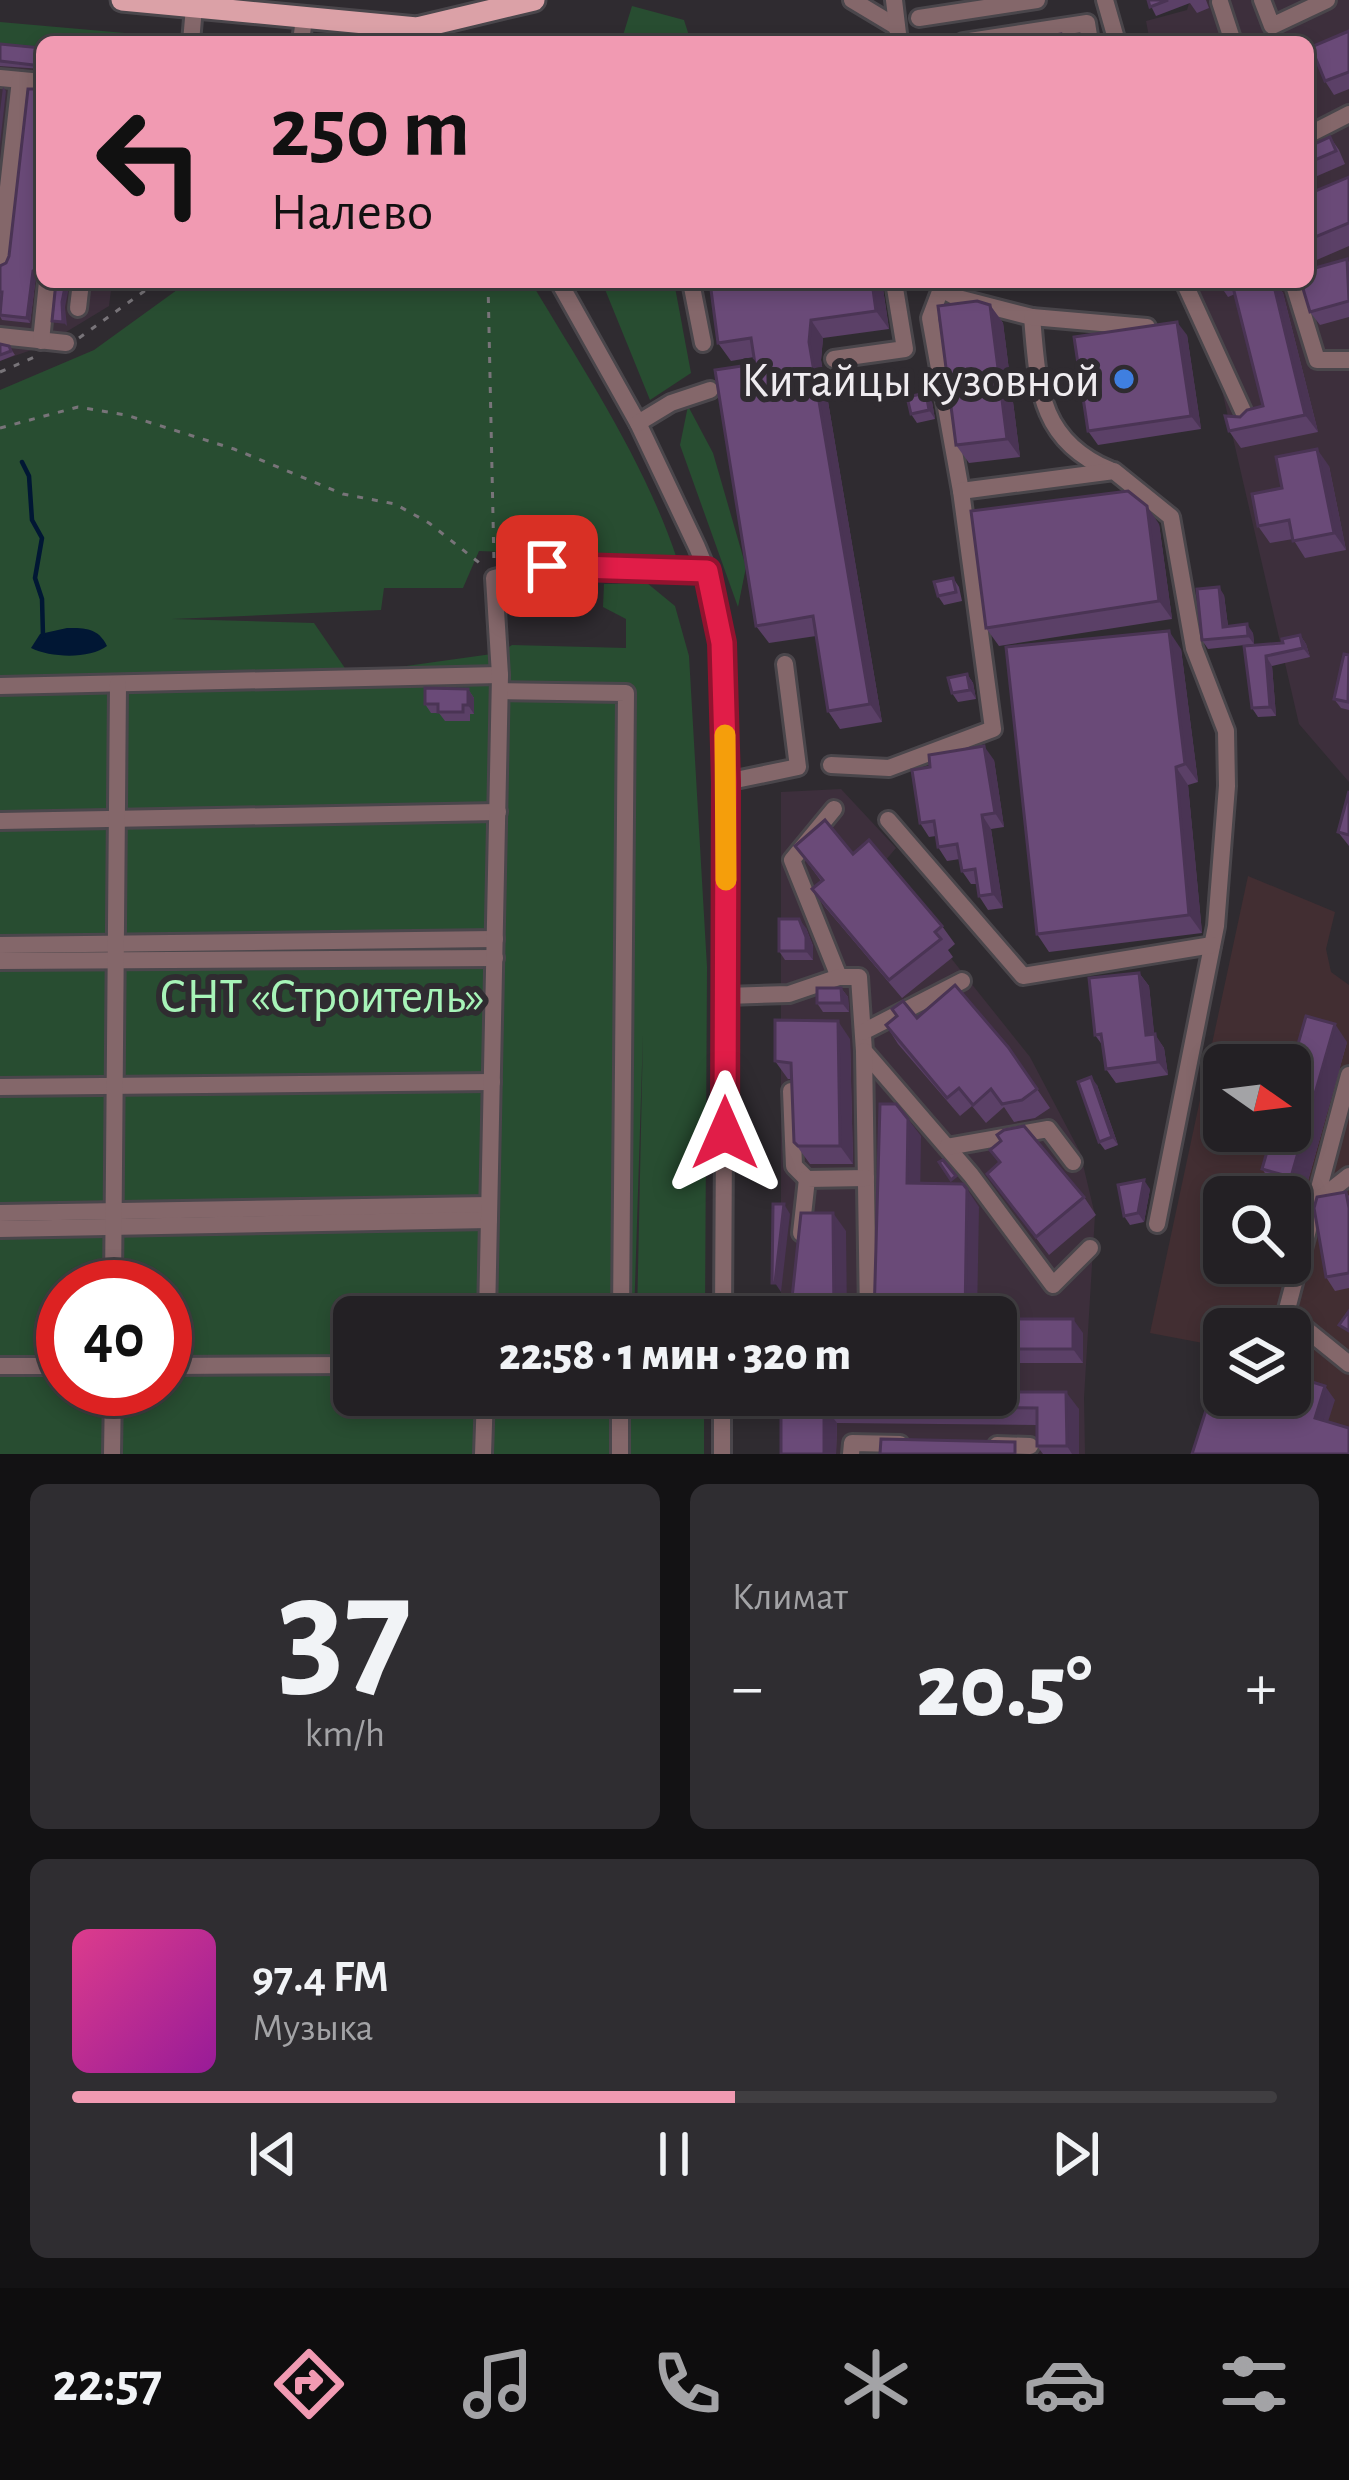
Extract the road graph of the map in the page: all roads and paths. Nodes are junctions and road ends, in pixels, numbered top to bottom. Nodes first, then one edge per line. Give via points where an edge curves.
1 (122, 0) edge
2 (534, 0) edge
3 (852, 0) edge
4 (894, 0) edge
5 (1036, 0) edge
6 (1105, 0) edge
7 (1262, 0) edge
8 (1327, 0) edge
9 (1220, 2) edge
10 (977, 4) edge
11 (194, 7) junction
12 (295, 12) edge
13 (920, 18) dead end
14 (421, 35) edge
15 (898, 35) edge
16 (191, 36) edge
17 (982, 36) edge
18 (1001, 36) edge
19 (1089, 36) edge
20 (1115, 36) edge
21 (1231, 36) edge
22 (0, 78) edge
23 (20, 80) junction
24 (36, 81) edge
25 (1349, 114) edge
26 (1314, 132) edge
27 (0, 260) edge
28 (46, 288) edge
29 (80, 288) edge
30 (149, 288) edge
31 (488, 288) edge
32 (562, 288) edge
33 (692, 288) edge
34 (895, 288) edge
35 (939, 288) edge
36 (943, 288) edge
37 (1187, 288) edge
38 (1295, 288) edge
39 (78, 308) dead end
40 (1032, 317) junction
41 (1147, 327) edge
42 (2, 339) edge
43 (41, 341) junction
44 (67, 343) junction
45 (703, 343) dead end
46 (834, 359) dead end
47 (1349, 360) edge
48 (0, 372) edge
49 (710, 390) edge
50 (1247, 422) edge
51 (638, 423) junction
52 (0, 428) edge
53 (1114, 472) junction
54 (962, 491) junction
55 (707, 571) junction
56 (494, 578) junction
57 (1191, 630) junction
58 (1169, 632) edge
59 (785, 664) dead end
60 (500, 683) junction
61 (118, 684) junction
62 (0, 686) edge
63 (832, 765) dead end
64 (726, 782) junction
65 (834, 809) dead end
66 (498, 812) junction
67 (119, 818) junction
68 (0, 820) edge
69 (888, 820) dead end
70 (0, 945) edge
71 (1212, 945) junction
72 (495, 948) junction
73 (116, 952) junction
74 (0, 962) edge
75 (839, 977) junction
76 (962, 981) dead end
77 (726, 996) junction
78 (863, 1041) junction
79 (1349, 1076) edge
80 (492, 1082) junction
81 (0, 1087) edge
82 (115, 1088) junction
83 (791, 1091) edge
84 (946, 1147) junction
85 (1072, 1162) dead end
86 (1349, 1176) edge
87 (866, 1178) junction
88 (807, 1179) junction
89 (1316, 1202) junction
90 (0, 1213) edge
91 (489, 1213) junction
92 (113, 1220) junction
93 (1156, 1224) dead end
94 (0, 1229) edge
95 (799, 1248) edge
96 (1090, 1249) dead end
97 (113, 1260) edge
98 (487, 1296) edge
99 (621, 1296) edge
100 (723, 1296) edge
101 (868, 1296) edge
102 (1349, 1364) edge
103 (333, 1365) edge
104 (0, 1366) edge
105 (36, 1366) edge
106 (192, 1366) edge
107 (113, 1416) edge
108 (484, 1416) edge
109 (620, 1416) edge
110 (722, 1416) edge
111 (918, 1444) edge
112 (985, 1445) edge
113 (1030, 1446) dead end
114 (112, 1454) edge
115 (483, 1454) edge
116 (620, 1454) edge
117 (722, 1454) edge
118 (851, 1454) edge

1 - 11 main road
2 - 14 main road
3 - 15 street
4 - 15 street
5 - 10 street
6 - 20 street
7 - 8 street via 1272,26
9 - 21 street
10 - 13 street
10 - 17 street
11 - 12 main road
11 - 16 street
12 - 14 main road
18 - 19 street via 1087,22
22 - 23 street
23 - 24 street
23 - 27 street
25 - 26 street
28 - 43 street
29 - 39 street
30 - 44 path
31 - 56 path
32 - 51 street
33 - 45 street
34 - 46 street via 905,349
35 - 54 street via 930,318
36 - 40 street
37 - 50 street
38 - 47 street via 1317,359
40 - 41 street
40 - 53 street via 1040,399 1078,457
42 - 43 street
43 - 44 street
44 - 48 path
49 - 51 street
51 - 55 street
52 - 56 path via 78,406 126,415 343,494 394,504
53 - 54 street
53 - 57 street via 1171,518
54 - 63 street via 994,729 889,768
55 - 56 street via 547,566
55 - 64 street via 722,643
56 - 60 street
57 - 58 street
57 - 71 street via 1226,731
59 - 64 street via 798,767
60 - 61 street
60 - 66 street
60 - 99 street via 626,693
61 - 62 street
61 - 67 street
64 - 77 street
65 - 75 street via 792,860
66 - 67 street
66 - 72 street
67 - 68 street
67 - 73 street
69 - 71 street via 1023,976
70 - 73 street
71 - 93 street
72 - 73 street
72 - 80 street
73 - 74 street
73 - 82 street
75 - 77 street via 789,994
75 - 78 street via 859,977
76 - 78 street
77 - 100 street
78 - 84 street
78 - 87 street
79 - 89 street
80 - 82 street
80 - 91 street
81 - 82 street
82 - 92 street
83 - 88 street via 794,1166
84 - 85 street via 1048,1129
84 - 96 street via 1053,1285
86 - 89 street
87 - 88 street
87 - 101 street
88 - 95 street
89 - 102 street via 1286,1313
90 - 92 street
91 - 92 street
91 - 98 street
92 - 94 street
92 - 97 street
103 - 106 street
104 - 105 street
107 - 114 street
108 - 115 street
109 - 116 street
110 - 117 street
111 - 118 street via 852,1443
112 - 113 street

